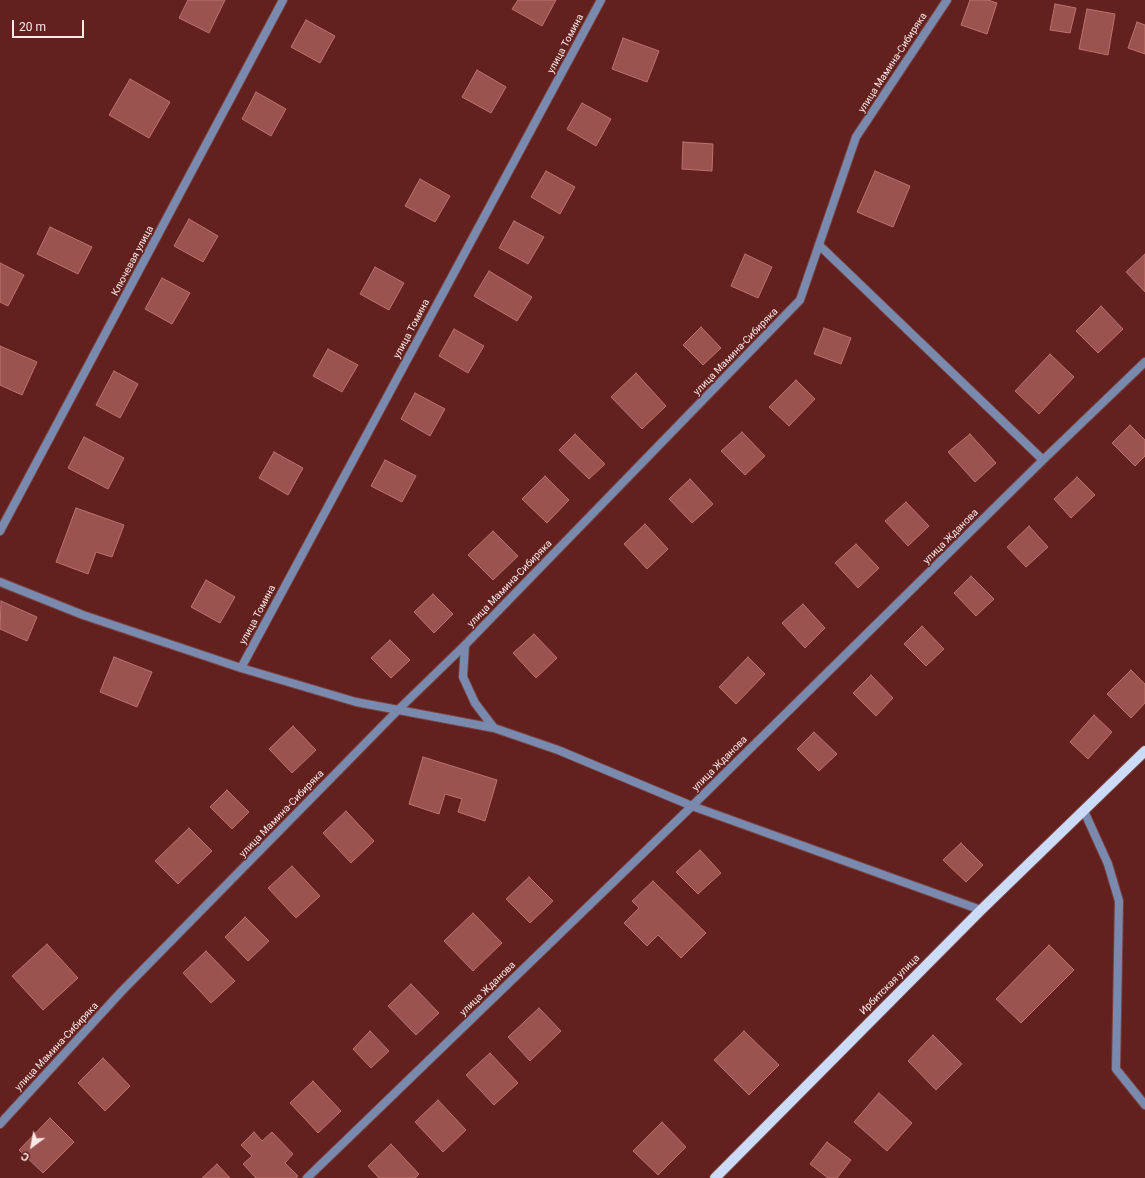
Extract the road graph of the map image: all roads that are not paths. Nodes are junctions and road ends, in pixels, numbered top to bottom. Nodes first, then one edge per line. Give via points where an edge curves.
1 (283, 0) edge
2 (601, 0) edge
3 (947, 0) edge
4 (819, 246) junction
5 (1145, 362) edge
6 (1043, 460) junction
7 (0, 531) edge
8 (0, 582) edge
9 (465, 645) junction
10 (241, 668) junction
11 (398, 710) junction
12 (494, 728) junction
13 (1145, 751) edge
14 (692, 806) junction
15 (1084, 811) junction
16 (981, 910) junction
17 (1145, 1105) edge
18 (0, 1124) edge
19 (307, 1178) edge
20 (715, 1178) edge

1 - 7 street, Ключевая улица
2 - 10 street, улица Томина
3 - 4 street, улица Мамина-Сибиряка via 856,137
4 - 6 street
4 - 9 street, улица Мамина-Сибиряка via 800,300
5 - 6 street, улица Жданова
6 - 14 street, улица Жданова
8 - 10 street via 83,615
9 - 11 street, улица Мамина-Сибиряка
9 - 12 street via 463,676 475,703
10 - 11 street via 356,702
11 - 12 street
11 - 18 street, улица Мамина-Сибиряка via 121,992
12 - 14 street via 558,750
13 - 15 main road, Ирбитская улица
14 - 16 street
14 - 19 street, улица Жданова
15 - 16 main road, Ирбитская улица
15 - 17 street via 1108,864 1119,901 1116,1068
16 - 20 main road, Ирбитская улица

